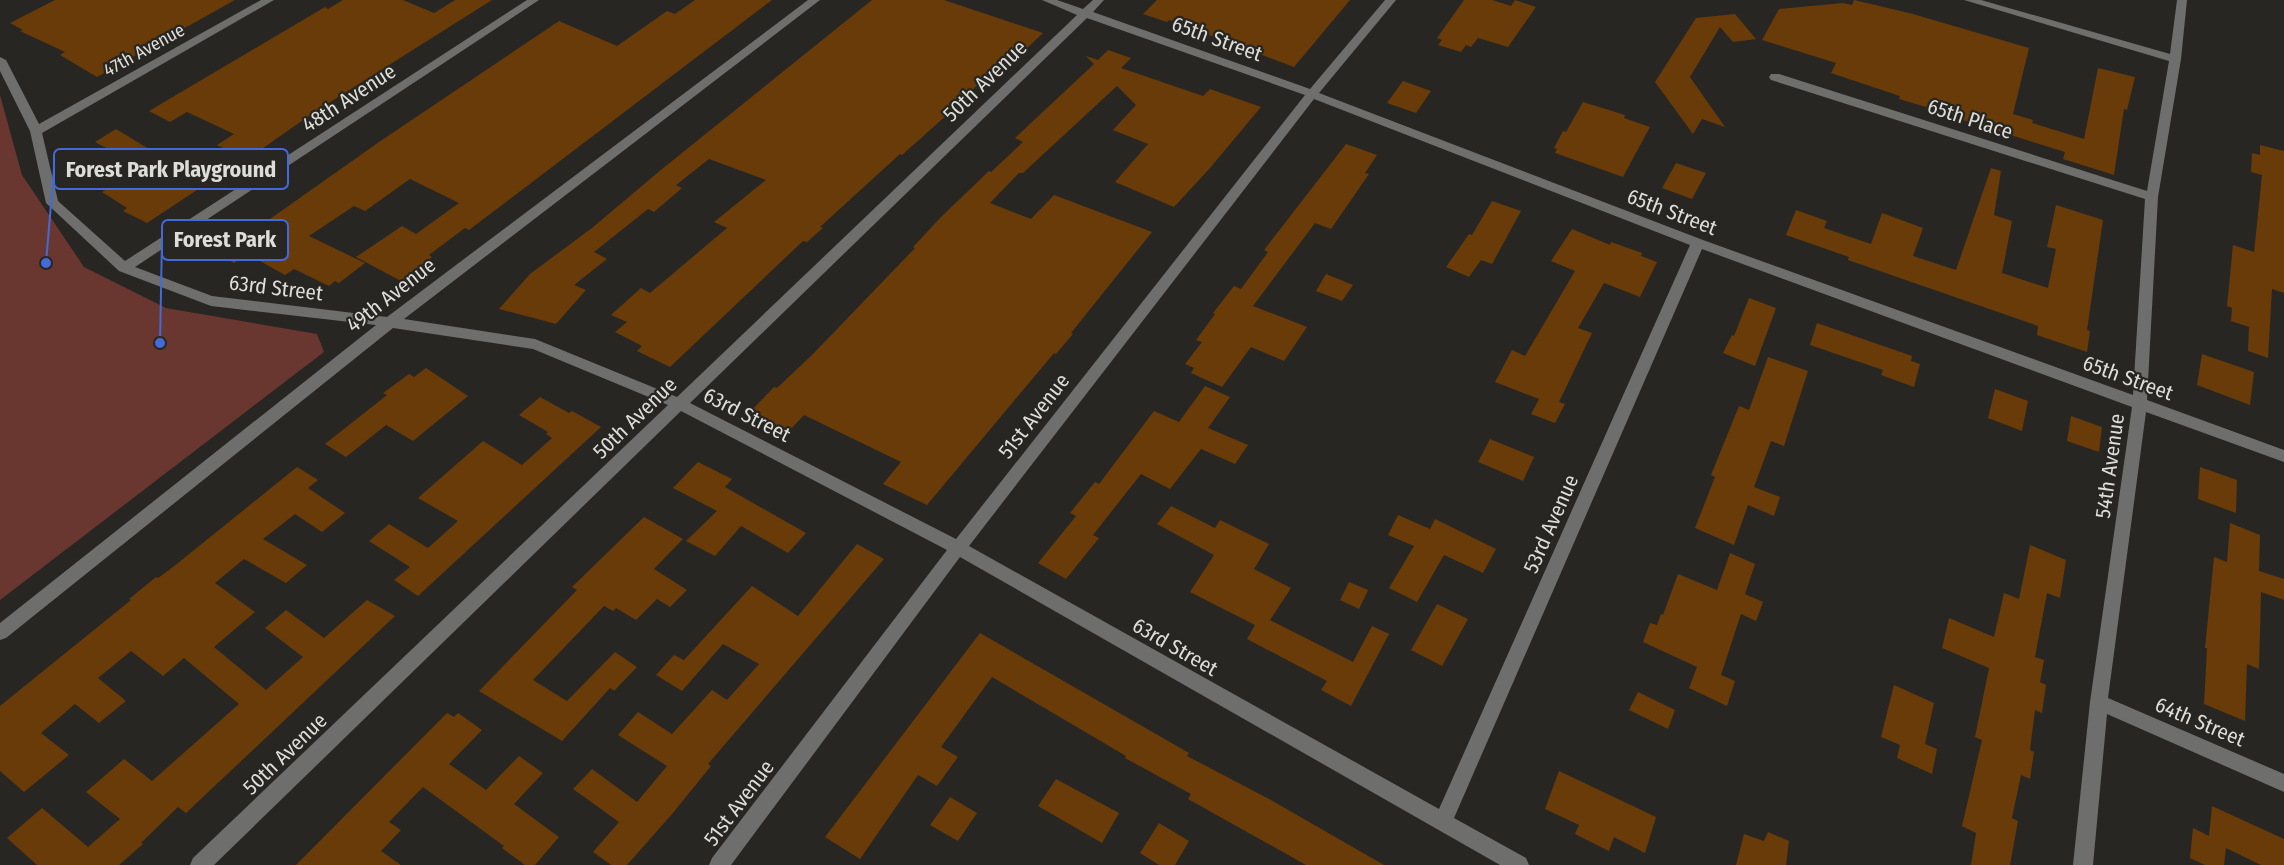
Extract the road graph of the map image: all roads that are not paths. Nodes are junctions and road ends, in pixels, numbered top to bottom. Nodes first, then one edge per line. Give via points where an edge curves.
1 (269, 0) edge
2 (534, 0) edge
3 (815, 0) edge
4 (1047, 0) edge
5 (1099, 0) edge
6 (1391, 0) edge
7 (1969, 0) edge
8 (2182, 0) edge
9 (1085, 13) junction
10 (2175, 59) junction
11 (0, 60) edge
12 (1775, 77) dead end
13 (1312, 94) junction
14 (36, 131) junction
15 (2152, 197) junction
16 (1698, 243) junction
17 (124, 268) junction
18 (390, 322) junction
19 (2140, 403) junction
20 (680, 404) junction
21 (2284, 456) edge
22 (957, 548) junction
23 (0, 633) edge
24 (2099, 702) junction
25 (2284, 783) edge
26 (1442, 823) junction
27 (200, 865) edge
28 (718, 865) edge
29 (1519, 865) edge
30 (2083, 865) edge

1 - 14 street, 47th Avenue
2 - 17 street, 48th Avenue
3 - 18 street, 49th Avenue
4 - 9 street, 65th Street
5 - 9 street, 50th Avenue
6 - 13 street, 51st Avenue
7 - 10 street
8 - 10 street, 54th Avenue
9 - 13 street, 65th Street
9 - 20 street, 50th Avenue
10 - 15 street, 54th Avenue
11 - 14 street, 63rd Street
12 - 15 street, 65th Place
13 - 16 street, 65th Street
13 - 22 street, 51st Avenue
14 - 17 street, 63rd Street via 52,203
15 - 19 street, 54th Avenue
16 - 19 street, 65th Street
16 - 26 street, 53rd Avenue
17 - 18 street, 63rd Street via 211,301
18 - 20 street, 63rd Street via 535,344
18 - 23 street, 49th Avenue
19 - 21 street, 65th Street
19 - 24 street, 54th Avenue
20 - 22 street, 63rd Street
20 - 27 street, 50th Avenue
22 - 26 street, 63rd Street
22 - 28 street, 51st Avenue
24 - 25 street, 64th Street
24 - 30 street, 54th Avenue
26 - 29 street, 63rd Street

